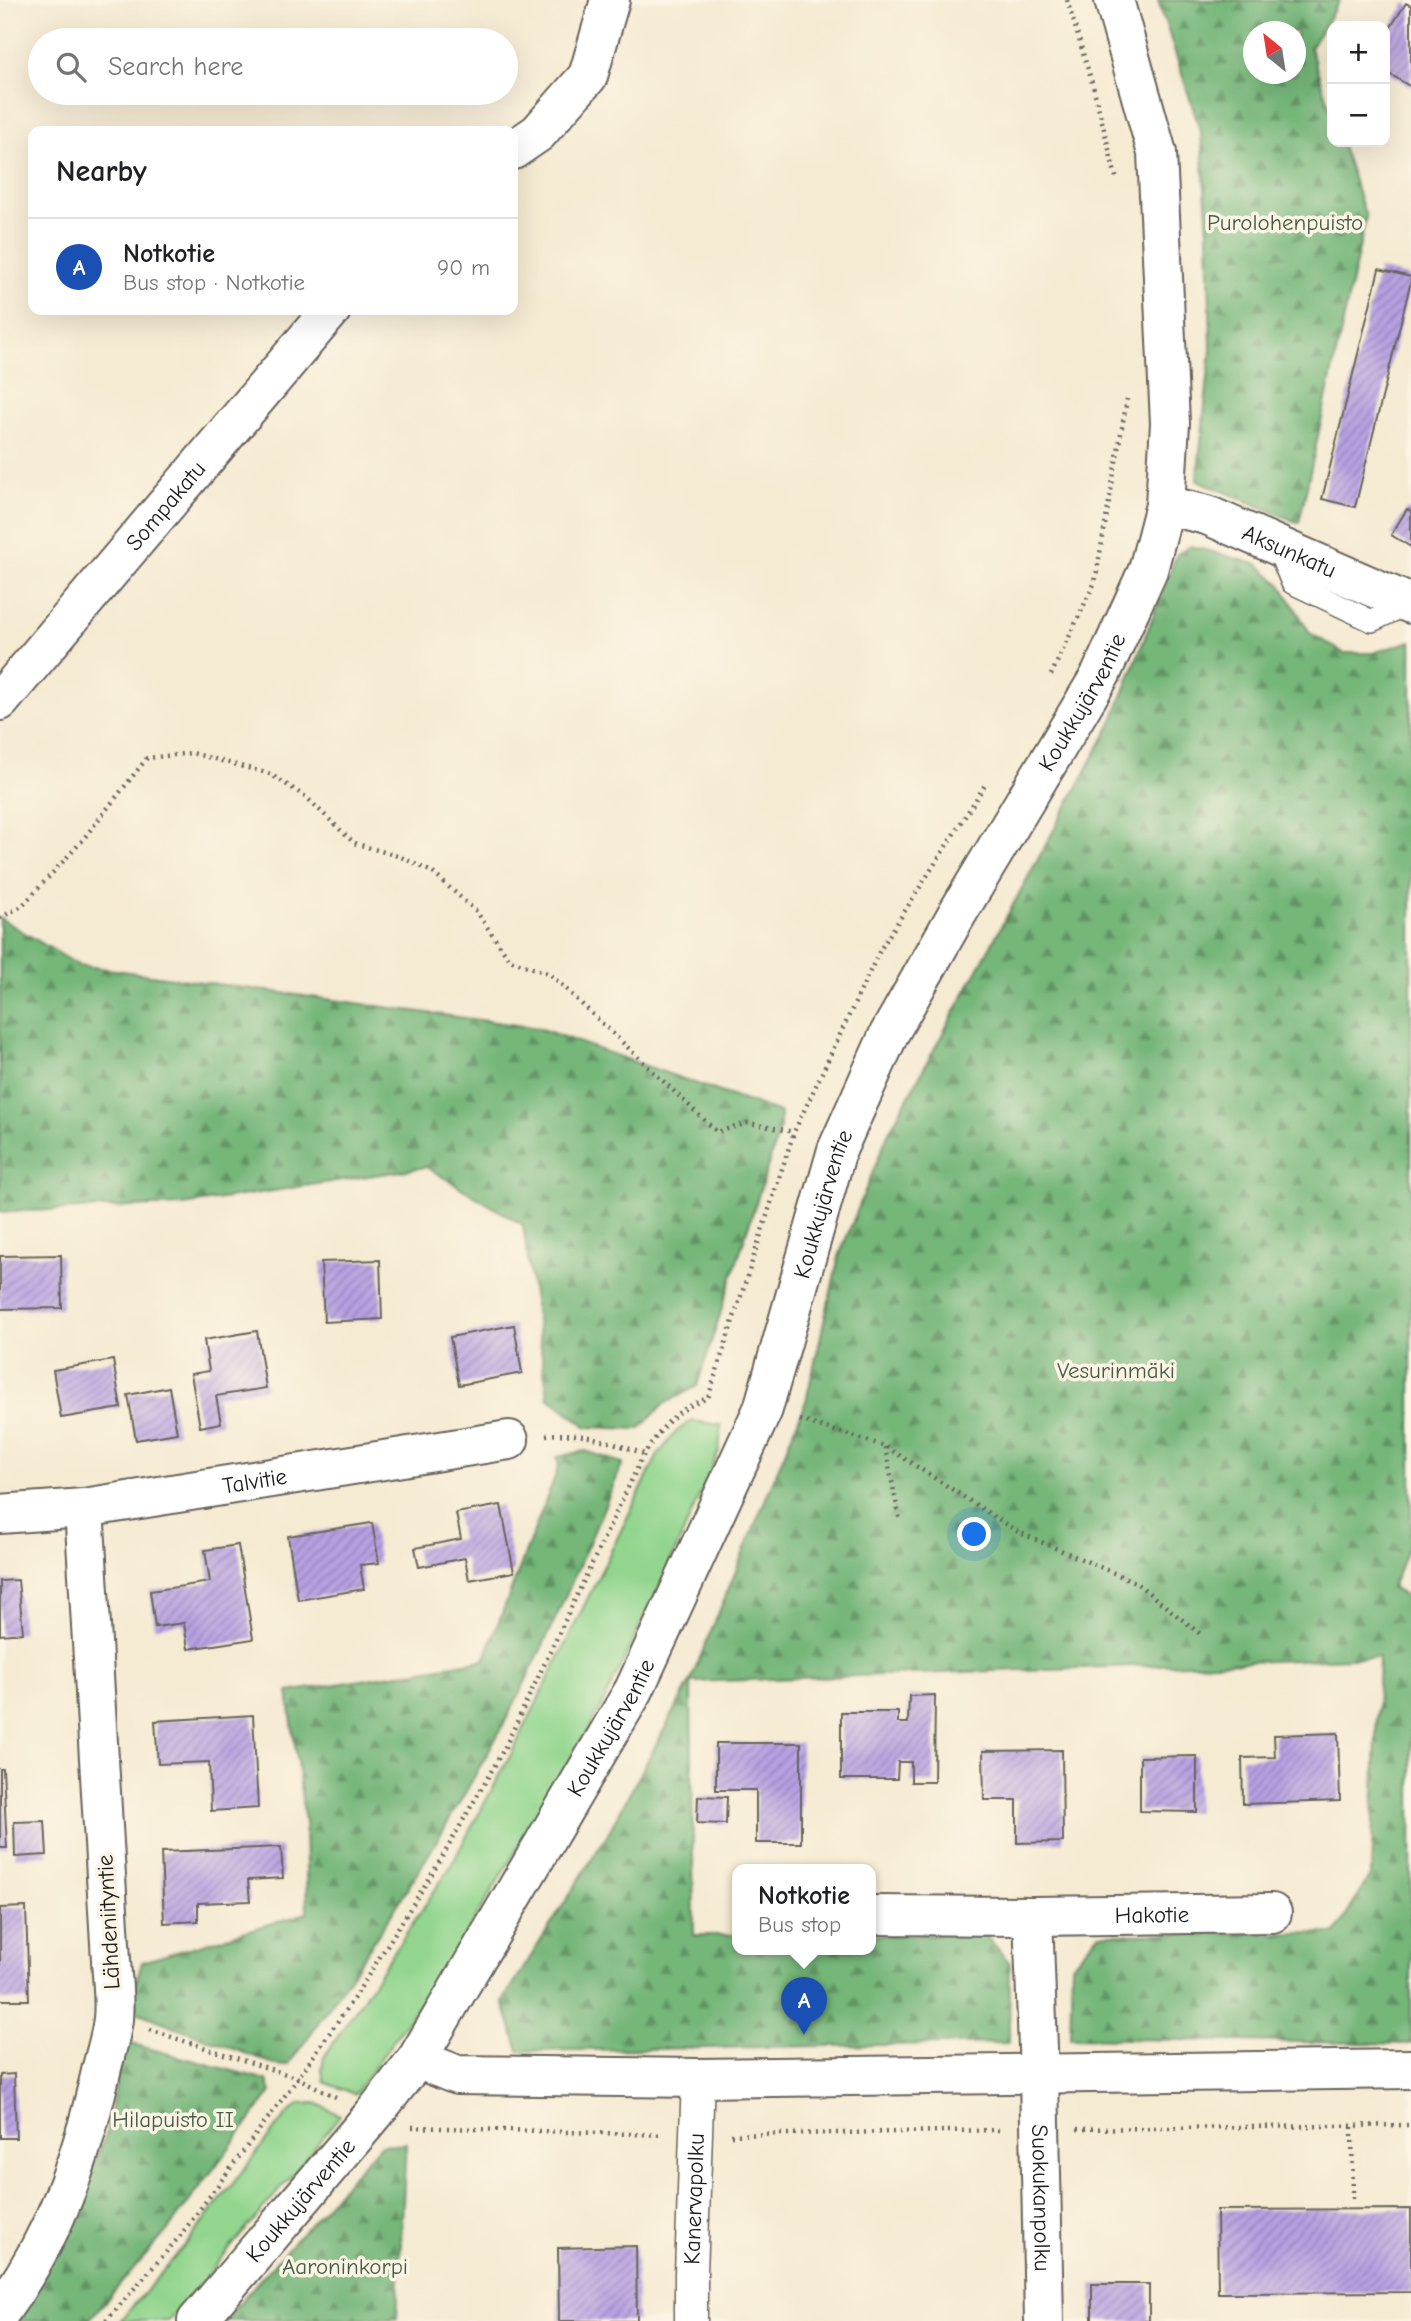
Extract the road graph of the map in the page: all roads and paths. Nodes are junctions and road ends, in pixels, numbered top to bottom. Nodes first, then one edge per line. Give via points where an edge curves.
1 (610, 0) edge
2 (1067, 0) edge
3 (1114, 0) edge
4 (518, 147) edge
5 (1120, 192) dead end
6 (327, 315) edge
7 (1128, 392) dead end
8 (1165, 505) junction
9 (1410, 603) edge
10 (1047, 685) dead end
11 (0, 701) edge
12 (990, 777) dead end
13 (0, 918) edge
14 (794, 1132) junction
15 (763, 1409) junction
16 (509, 1440) joint
17 (885, 1446) junction
18 (644, 1454) junction
19 (84, 1508) junction
20 (0, 1514) edge
21 (900, 1521) dead end
22 (1203, 1636) dead end
23 (1272, 1913) dead end
24 (876, 1915) edge
25 (1033, 1916) junction
26 (417, 2059) junction
27 (1411, 2069) edge
28 (1039, 2075) junction
29 (698, 2078) junction
30 (1352, 2126) dead end
31 (1353, 2199) dead end
32 (0, 2312) edge
33 (106, 2321) edge
34 (197, 2321) edge
35 (691, 2321) edge
36 (1044, 2321) edge

1 - 4 street via 588,76 538,133
2 - 5 path
3 - 8 street, Koukkujärventie via 1157,153 1170,423
6 - 11 street, Sompakatu
7 - 10 path via 1095,582
8 - 9 street, Aksunkatu via 1207,515
8 - 15 street, Koukkujärventie via 1148,570 1101,674 889,1034 842,1138
12 - 14 path via 880,950
13 - 14 path via 22,906 73,851 147,758 192,752 270,774 306,797 354,843 432,872 476,911 510,960 550,974 717,1132 748,1123
14 - 18 path via 708,1398 685,1407 664,1424
15 - 17 path
15 - 26 street, Koukkujärventie via 634,1690
16 - 18 path via 559,1434 598,1437
16 - 19 street, Talvitie
17 - 21 path
17 - 22 path via 1018,1532 1135,1582
18 - 33 path via 504,1749 433,1872 356,1996 298,2078 180,2236
19 - 20 street, Talvitie
19 - 32 street, Lähdeniityntie via 113,2018 86,2136 68,2188 46,2238
23 - 25 street, Hakotie
24 - 25 street, Hakotie
25 - 28 street
26 - 29 street via 457,2075
26 - 34 street, Koukkujärventie
27 - 28 street
28 - 29 street
28 - 36 street, Suokukanpolku
29 - 35 street, Kanervapolku
30 - 31 path

